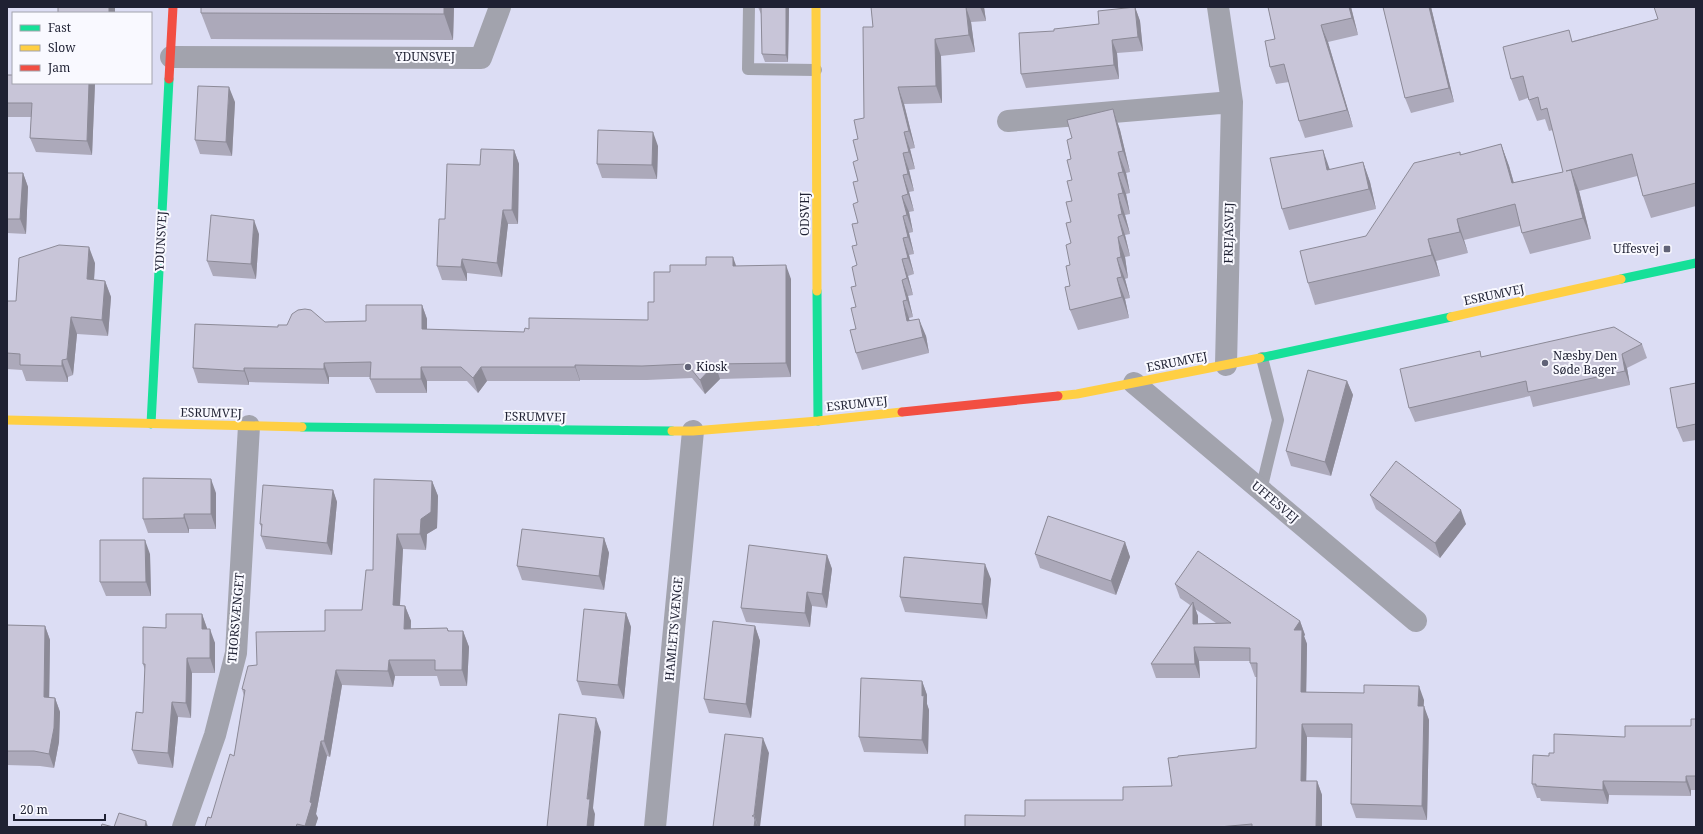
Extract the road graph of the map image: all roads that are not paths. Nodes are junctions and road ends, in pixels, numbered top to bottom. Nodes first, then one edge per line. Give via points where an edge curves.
1 (173, 7) edge
2 (500, 7) edge
3 (749, 7) edge
4 (816, 7) edge
5 (1218, 7) edge
6 (171, 57) junction
7 (816, 70) junction
8 (1232, 102) junction
9 (1008, 121) dead end
10 (1696, 263) edge
11 (1262, 358) junction
12 (1226, 365) junction
13 (1134, 383) junction
14 (7, 420) edge
15 (818, 421) junction
16 (151, 424) junction
17 (249, 426) junction
18 (693, 431) junction
19 (1261, 490) junction
20 (1416, 621) dead end
21 (184, 827) edge
22 (655, 827) edge

1 - 6 street, YDUNSVEJ
2 - 6 street, YDUNSVEJ via 481,58
3 - 7 lane via 748,69
4 - 7 street, ODSVEJ
5 - 8 street, FREJASVEJ
6 - 16 street, YDUNSVEJ
7 - 15 street, ODSVEJ
8 - 9 street
8 - 12 street, FREJASVEJ
10 - 11 street, ESRUMVEJ
11 - 12 street, ESRUMVEJ
11 - 19 lane via 1278,420
12 - 13 street, ESRUMVEJ
13 - 15 street, ESRUMVEJ via 1077,394
13 - 19 street, UFFESVEJ
14 - 16 street, ESRUMVEJ
15 - 18 street, ESRUMVEJ
16 - 17 street, ESRUMVEJ
17 - 18 street, ESRUMVEJ
17 - 21 street, THORSVÆNGET via 236,653 215,735
18 - 22 street, HAMLETS VÆNGE
19 - 20 street, UFFESVEJ

